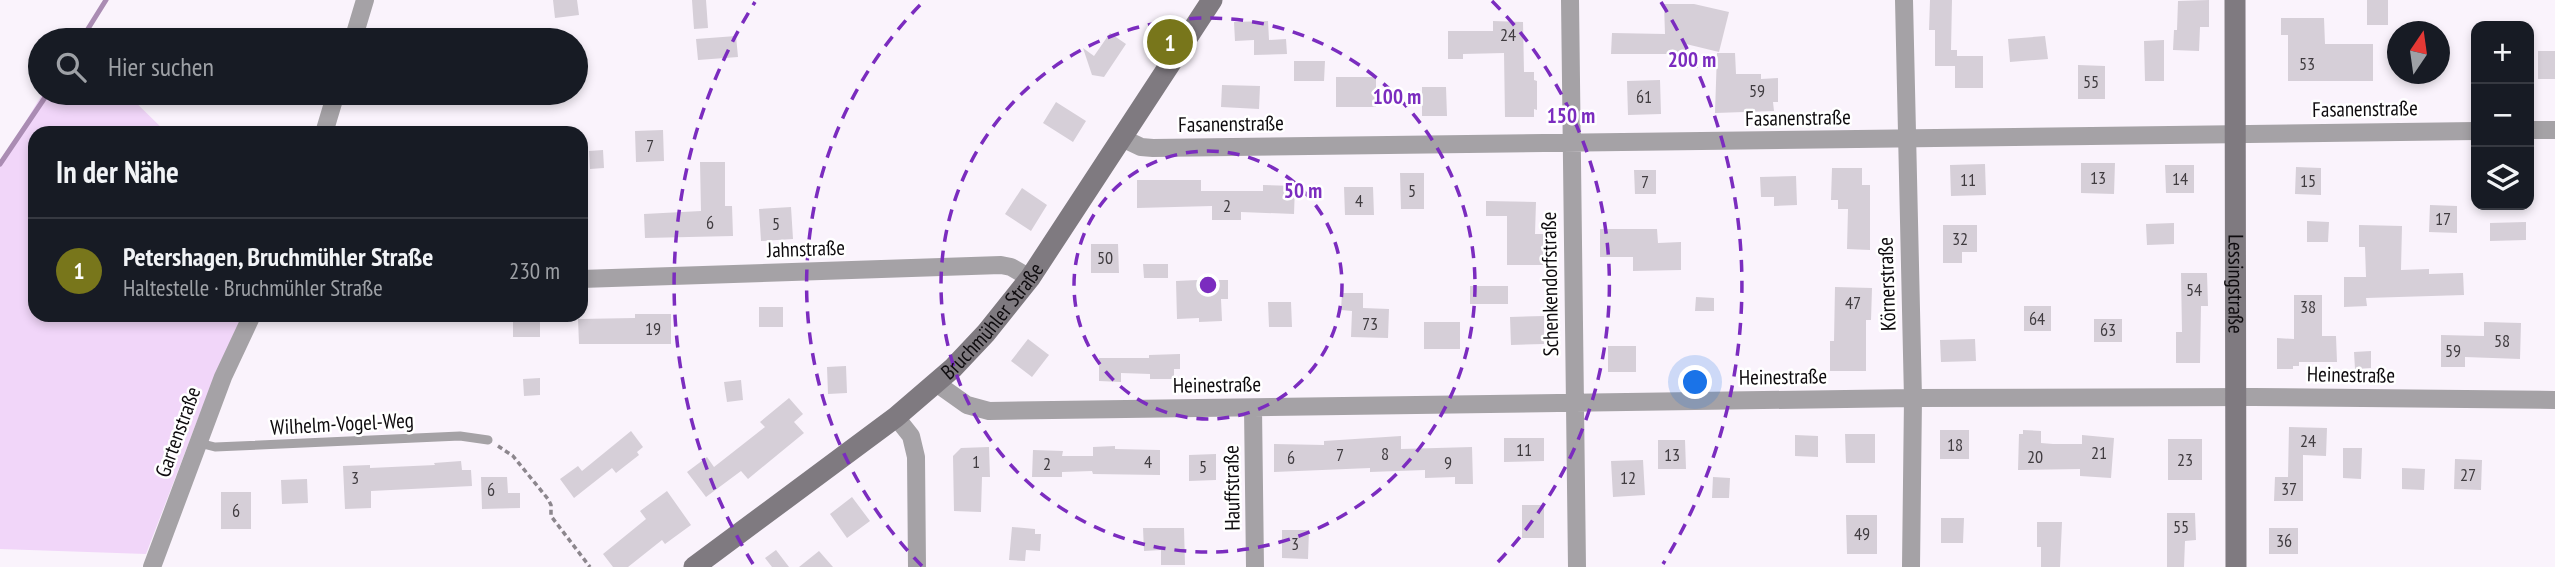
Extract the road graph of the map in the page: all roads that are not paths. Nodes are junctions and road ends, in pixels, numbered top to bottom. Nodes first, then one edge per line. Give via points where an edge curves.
1 (365, 0) edge
2 (1212, 0) edge
3 (1570, 0) edge
4 (1904, 0) edge
5 (2235, 0) edge
6 (357, 28) edge
7 (333, 105) edge
8 (326, 126) edge
9 (2534, 130) edge
10 (2555, 130) edge
11 (2471, 131) edge
12 (2236, 133) junction
13 (1122, 138) junction
14 (1906, 140) junction
15 (1570, 144) junction
16 (1030, 278) junction
17 (588, 279) edge
18 (249, 322) edge
19 (936, 383) junction
20 (2235, 397) junction
21 (1913, 398) junction
22 (2555, 400) edge
23 (1575, 404) junction
24 (1253, 408) junction
25 (896, 416) junction
26 (488, 440) road end
27 (199, 443) junction
28 (152, 567) edge
29 (694, 567) edge
30 (917, 567) edge
31 (1255, 567) edge
32 (1577, 567) edge
33 (1911, 567) edge
34 (2236, 567) edge

1 - 6 street
2 - 13 street, Bruchmühler Straße
3 - 15 street, Schenkendorfstraße
4 - 14 street, Körnerstraße
5 - 12 street, Lessingstraße
7 - 8 street
9 - 10 street
11 - 12 street, Fasanenstraße
12 - 14 street, Fasanenstraße
12 - 20 street, Lessingstraße
13 - 15 street, Fasanenstraße via 1153,148
13 - 16 street, Bruchmühler Straße
14 - 15 street, Fasanenstraße
14 - 21 street, Körnerstraße
15 - 23 street, Schenkendorfstraße
16 - 17 street, Jahnstraße via 1002,265
16 - 19 street, Bruchmühler Straße via 986,333
18 - 27 street, Gartenstraße
19 - 24 street, Heinestraße via 967,405 989,411
19 - 25 street, Bruchmühler Straße
20 - 21 street, Heinestraße
20 - 22 street, Heinestraße
20 - 34 street, Lessingstraße
21 - 23 street, Heinestraße
21 - 33 street, Körnerstraße
23 - 24 street, Heinestraße
23 - 32 street, Schenkendorfstraße
24 - 31 street, Hauffstraße
25 - 29 street, Bruchmühler Straße
25 - 30 street via 911,436 916,457
26 - 27 lane, Wilhelm-Vogel-Weg via 460,436 215,447
27 - 28 street, Gartenstraße

